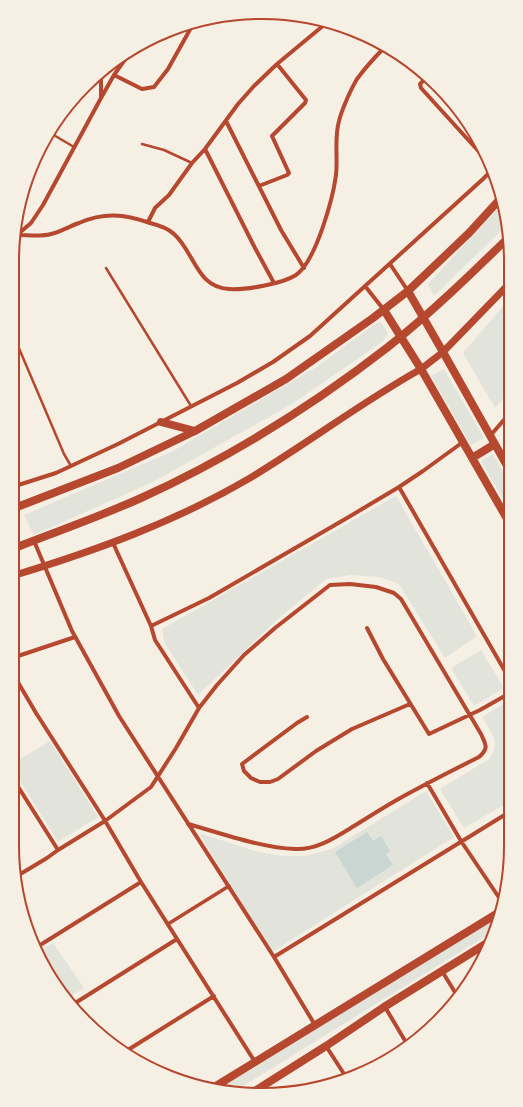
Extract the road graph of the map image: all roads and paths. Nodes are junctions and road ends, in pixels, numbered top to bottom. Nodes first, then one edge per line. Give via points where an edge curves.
1 (321, 26) edge
2 (190, 30) edge
3 (382, 51) edge
4 (122, 63) edge
5 (277, 64) junction
6 (114, 75) junction
7 (101, 80) edge
8 (423, 81) edge
9 (101, 98) junction
10 (226, 121) junction
11 (54, 135) edge
12 (142, 144) dead end
13 (74, 147) junction
14 (476, 149) edge
15 (205, 150) junction
16 (192, 163) junction
17 (488, 174) edge
18 (259, 186) junction
19 (497, 202) edge
20 (148, 222) junction
21 (21, 232) edge
22 (21, 235) edge
23 (503, 243) edge
24 (390, 264) junction
25 (106, 268) dead end
26 (304, 268) junction
27 (274, 283) junction
28 (365, 286) junction
29 (504, 289) edge
30 (408, 291) junction
31 (384, 310) junction
32 (423, 317) junction
33 (400, 336) junction
34 (19, 348) edge
35 (443, 352) junction
36 (421, 369) junction
37 (191, 406) junction
38 (161, 422) junction
39 (504, 423) edge
40 (194, 431) junction
41 (492, 440) junction
42 (463, 442) junction
43 (472, 458) junction
44 (504, 461) edge
45 (71, 466) junction
46 (19, 485) edge
47 (399, 487) junction
48 (19, 505) edge
49 (504, 514) edge
50 (34, 540) junction
51 (113, 543) junction
52 (19, 546) edge
53 (44, 566) junction
54 (19, 574) edge
55 (151, 626) junction
56 (367, 628) dead end
57 (75, 637) junction
58 (19, 656) edge
59 (504, 670) edge
60 (19, 684) edge
61 (504, 696) edge
62 (410, 704) junction
63 (199, 708) junction
64 (470, 715) junction
65 (307, 717) dead end
66 (158, 777) junction
67 (427, 783) junction
68 (19, 788) edge
69 (504, 814) edge
70 (106, 821) junction
71 (188, 824) junction
72 (461, 841) junction
73 (58, 850) junction
74 (21, 874) edge
75 (141, 882) junction
76 (229, 886) junction
77 (498, 896) edge
78 (493, 916) edge
79 (168, 924) junction
80 (177, 939) junction
81 (40, 945) edge
82 (482, 946) edge
83 (274, 957) junction
84 (442, 971) junction
85 (455, 992) edge
86 (214, 996) junction
87 (77, 1002) edge
88 (384, 1006) junction
89 (315, 1025) junction
90 (405, 1041) edge
91 (326, 1046) junction
92 (130, 1049) edge
93 (255, 1062) junction
94 (344, 1073) edge
95 (219, 1084) edge
96 (260, 1088) edge

1 - 5 street
2 - 6 street via 168,69 154,86 142,89
3 - 26 street via 357,80 343,109 336,133 336,174 331,203 315,247
4 - 6 street
5 - 10 street via 254,86
5 - 18 street via 306,100 272,136 289,173
6 - 9 street
7 - 9 street
8 - 14 street via 420,84 421,88
9 - 13 street
10 - 15 street
10 - 18 street
11 - 13 lane
12 - 16 lane via 164,150
13 - 21 street via 43,205
15 - 16 street
15 - 27 street
16 - 20 street via 169,195 155,208
17 - 24 street
18 - 26 street
19 - 30 main road via 469,233
20 - 22 street via 120,215 104,215 51,234
20 - 27 street via 174,233 204,278 212,285 225,289 248,289
23 - 32 main road
24 - 28 street
24 - 30 street
25 - 37 lane
26 - 27 street via 284,281
28 - 31 street
28 - 37 street via 310,336 273,362
29 - 35 street
30 - 31 main road
30 - 32 main road
31 - 33 main road
31 - 40 main road via 286,378
32 - 33 main road
32 - 35 main road
33 - 36 main road
33 - 50 main road via 343,381 246,444 142,497
34 - 45 lane
35 - 36 street
35 - 41 main road
36 - 42 main road
36 - 51 street via 250,478 182,514
37 - 38 street
38 - 40 main road
38 - 45 street
39 - 41 street
40 - 48 main road via 118,468
41 - 43 main road
41 - 44 main road
42 - 43 main road
42 - 47 street
43 - 49 main road
45 - 46 street
47 - 55 street via 210,598
47 - 59 street
50 - 52 main road
50 - 53 street
51 - 53 street
51 - 55 street
53 - 54 street
53 - 57 street
55 - 63 street via 155,640
56 - 62 street
57 - 58 street
57 - 66 street via 119,716
60 - 70 street
61 - 64 street
62 - 64 street via 428,734
62 - 65 street via 352,729 278,779 260,782 250,778 242,764
63 - 64 street via 244,655 274,628 330,585 350,584 384,589 402,599
63 - 66 street
64 - 67 street via 486,744 484,753
66 - 70 street via 151,787
66 - 71 street
67 - 71 street via 331,840 312,848 276,847
67 - 72 street
68 - 73 street
69 - 72 street
70 - 73 street
70 - 75 street
71 - 76 street
72 - 77 street
72 - 83 street
73 - 74 street
75 - 79 street
75 - 81 street
76 - 79 street
76 - 83 street
78 - 89 main road
79 - 80 street
80 - 86 street
80 - 87 street
82 - 84 main road
83 - 89 street
84 - 85 street
84 - 88 main road
86 - 92 street
86 - 93 street
88 - 90 street
88 - 91 main road
89 - 93 main road
91 - 94 street
91 - 96 main road
93 - 95 main road

